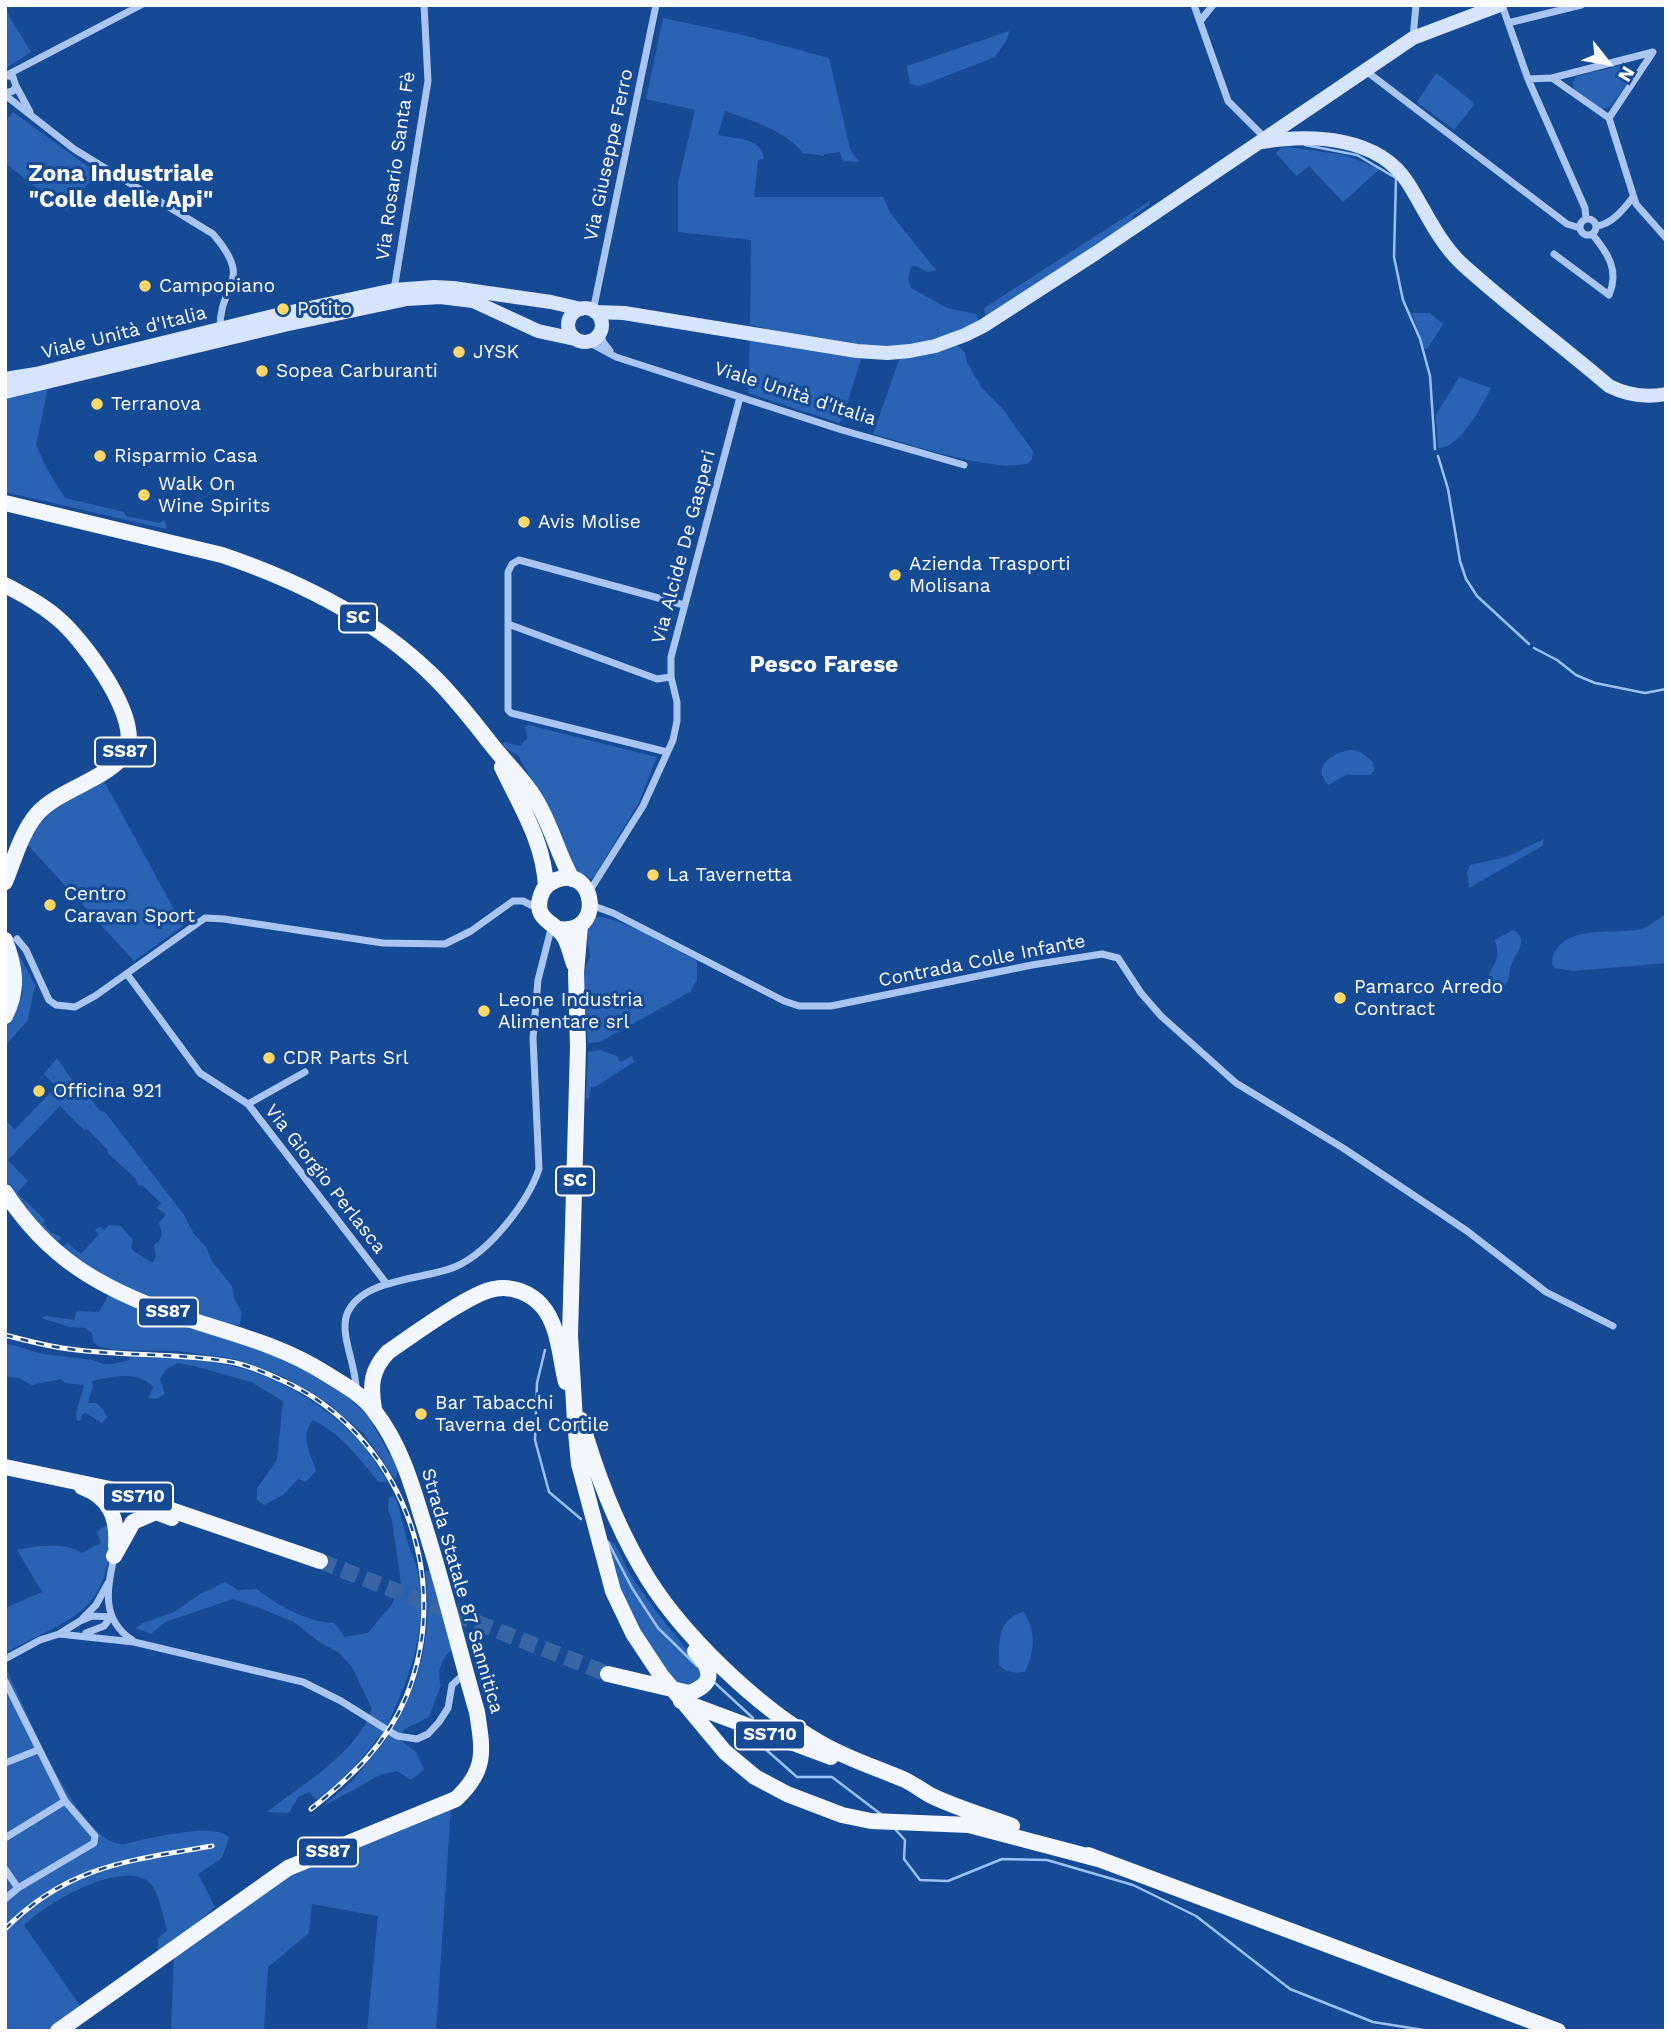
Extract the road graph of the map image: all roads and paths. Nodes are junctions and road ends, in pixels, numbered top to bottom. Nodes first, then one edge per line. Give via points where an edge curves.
1 (141, 5) edge
2 (424, 5) edge
3 (656, 5) edge
4 (1194, 5) edge
5 (1213, 5) edge
6 (1416, 5) edge
7 (1501, 5) edge
8 (1581, 5) edge
9 (1201, 20) junction
10 (1508, 23) junction
11 (1413, 38) junction
12 (27, 65) junction
13 (1366, 71) junction
14 (6, 75) edge
15 (1552, 78) junction
16 (1528, 79) junction
17 (16, 84) junction
18 (5, 94) edge
19 (35, 118) junction
20 (1609, 118) junction
21 (1296, 135) junction
22 (1261, 141) junction
23 (1633, 197) junction
24 (1586, 219) junction
25 (1580, 228) junction
26 (1594, 230) junction
27 (1666, 238) edge
28 (1554, 254) dead end
29 (394, 290) junction
30 (590, 311) junction
31 (640, 316) junction
32 (220, 329) junction
33 (601, 330) junction
34 (581, 340) junction
35 (616, 356) junction
36 (5, 379) edge
37 (5, 392) edge
38 (1666, 394) edge
39 (740, 397) junction
40 (964, 465) dead end
41 (5, 503) edge
42 (5, 585) edge
43 (684, 605) junction
44 (508, 624) junction
45 (671, 677) junction
46 (490, 743) junction
47 (667, 752) junction
48 (572, 879) junction
49 (5, 882) edge
50 (546, 887) junction
51 (589, 899) junction
52 (533, 906) dead end
53 (580, 925) junction
54 (554, 931) junction
55 (11, 939) edge
56 (576, 973) junction
57 (127, 974) junction
58 (5, 1016) edge
59 (305, 1072) dead end
60 (248, 1104) junction
61 (5, 1192) edge
62 (386, 1283) junction
63 (1613, 1326) dead end
64 (575, 1390) junction
65 (356, 1393) junction
66 (374, 1409) junction
67 (575, 1421) junction
68 (5, 1467) edge
69 (71, 1480) junction
70 (202, 1520) junction
71 (114, 1556) junction
72 (320, 1561) tunnel mouth
73 (108, 1582) junction
74 (111, 1617) junction
75 (80, 1621) junction
76 (59, 1634) junction
77 (80, 1635) junction
78 (134, 1642) junction
79 (5, 1659) edge
80 (466, 1672) junction
81 (5, 1681) edge
82 (37, 1750) junction
83 (5, 1763) edge
84 (931, 1795) junction
85 (65, 1801) junction
86 (5, 1838) edge
87 (1098, 1858) junction
88 (5, 1869) edge
89 (18, 1888) junction
90 (5, 1899) edge
91 (58, 2031) edge
92 (1558, 2031) edge

1 - 12 street
2 - 29 street, Via Rosario Santa Fè via 428,81
3 - 30 street, Via Giuseppe Ferro
4 - 9 street
5 - 9 street
6 - 11 street
7 - 10 street
7 - 11 street
8 - 10 street
9 - 22 street via 1228,101
10 - 16 street
11 - 13 street
12 - 14 street
12 - 17 street
13 - 21 street via 1296,117
13 - 25 street via 1567,224
14 - 17 street
15 - 16 street
15 - 20 street
15 - 20 street via 1653,52
16 - 24 street via 1586,208
17 - 18 street
17 - 19 street
18 - 19 street
19 - 32 street via 74,149 213,234 234,266
20 - 23 street
21 - 22 street
21 - 38 street via 1355,145 1388,161 1459,261 1609,386 1634,395
22 - 31 street, Viale Unità d'Italia via 983,326 935,346 857,351
23 - 26 street via 1614,218
23 - 27 street
24 - 25 street
24 - 26 street via 1593,221
25 - 26 street via 1585,234
26 - 28 street via 1611,264 1614,279 1609,295
29 - 30 street, Viale Unità d'Italia via 435,286
29 - 32 street, Viale Unità d'Italia
30 - 31 street, Viale Unità d'Italia
30 - 33 street via 601,319
30 - 34 street via 572,315 568,324
31 - 33 street
32 - 36 street, Viale Unità d'Italia
33 - 34 street via 597,337
33 - 35 street via 606,348
34 - 35 street, Viale Unità d'Italia
34 - 37 street, Viale Unità d'Italia via 538,331 473,301 407,299
35 - 39 street, Viale Unità d'Italia
39 - 40 street, Viale Unità d'Italia
39 - 43 street, Via Alcide De Gasperi
41 - 46 main road, SC via 222,555 308,589 340,606 431,673
42 - 49 main road, SS87 via 36,602 81,642 125,716 129,738 125,753 110,768 58,796 37,814
43 - 44 street via 519,559 508,572
43 - 45 street, Via Alcide De Gasperi via 671,657
44 - 45 street via 657,678
44 - 47 street via 511,713
45 - 47 street, Via Alcide De Gasperi via 677,721
46 - 48 main road, SC via 534,797
46 - 50 main road, SC via 535,833
47 - 51 street, Via Alcide De Gasperi via 643,806
48 - 50 main road via 561,878
48 - 51 main road via 582,884
50 - 54 main road via 540,897 541,914
51 - 53 main road via 587,916
51 - 63 street, Contrada Colle Infante via 799,1006 831,1006 1102,954 1118,958 1161,1016 1236,1083 1467,1231 1546,1292
52 - 57 street via 513,901 445,944 383,943 205,918
53 - 54 main road
53 - 56 main road, SC
54 - 56 main road, SC via 565,938
54 - 62 street via 538,980 533,1038 540,1169 533,1187 479,1253 456,1266
55 - 57 street via 26,950 49,1000 56,1005 75,1007
55 - 58 main road via 16,982
56 - 64 main road, SC via 570,1335
57 - 60 street, Via Giorgio Perlasca via 200,1073
59 - 60 street
60 - 62 street, Via Giorgio Perlasca
61 - 65 main road, Strada Statale 87 Sannitica / SS87 via 52,1251 100,1282 305,1361
62 - 65 street via 348,1310 345,1327
64 - 67 main road
64 - 84 main road via 589,1444 620,1526 641,1569 671,1611 749,1691 793,1726
65 - 66 main road, Strada Statale 87 Sannitica / SS87
66 - 67 main road via 370,1387 388,1352 477,1294 511,1288 542,1306 553,1325
66 - 80 main road, Strada Statale 87 Sannitica / SS87 via 408,1472
67 - 84 main road, SS710 via 625,1558 668,1621 708,1665 709,1678 701,1689 689,1693 608,1674
67 - 87 main road via 579,1464 613,1591 660,1674 725,1752 755,1777 842,1815 871,1821 969,1825
68 - 69 main road, SS710
69 - 70 main road, SS710
69 - 71 main road via 98,1495 111,1509 117,1528
70 - 71 main road via 146,1515 133,1522
70 - 72 main road, SS710
71 - 73 street
73 - 74 street
73 - 75 street via 96,1605
74 - 75 street
74 - 77 street via 104,1626
74 - 78 street via 120,1632
75 - 76 street
76 - 77 street
76 - 79 street
77 - 78 street
78 - 80 street via 303,1682 397,1736 417,1739 439,1722 448,1707 452,1685
80 - 91 main road, Strada Statale 87 Sannitica / SS87 via 481,1749 480,1767 470,1787 456,1799 288,1868
81 - 82 street
82 - 83 street
82 - 85 street
84 - 87 main road
85 - 86 street
85 - 89 street via 95,1836 94,1843
87 - 92 main road
88 - 89 street
89 - 90 street

